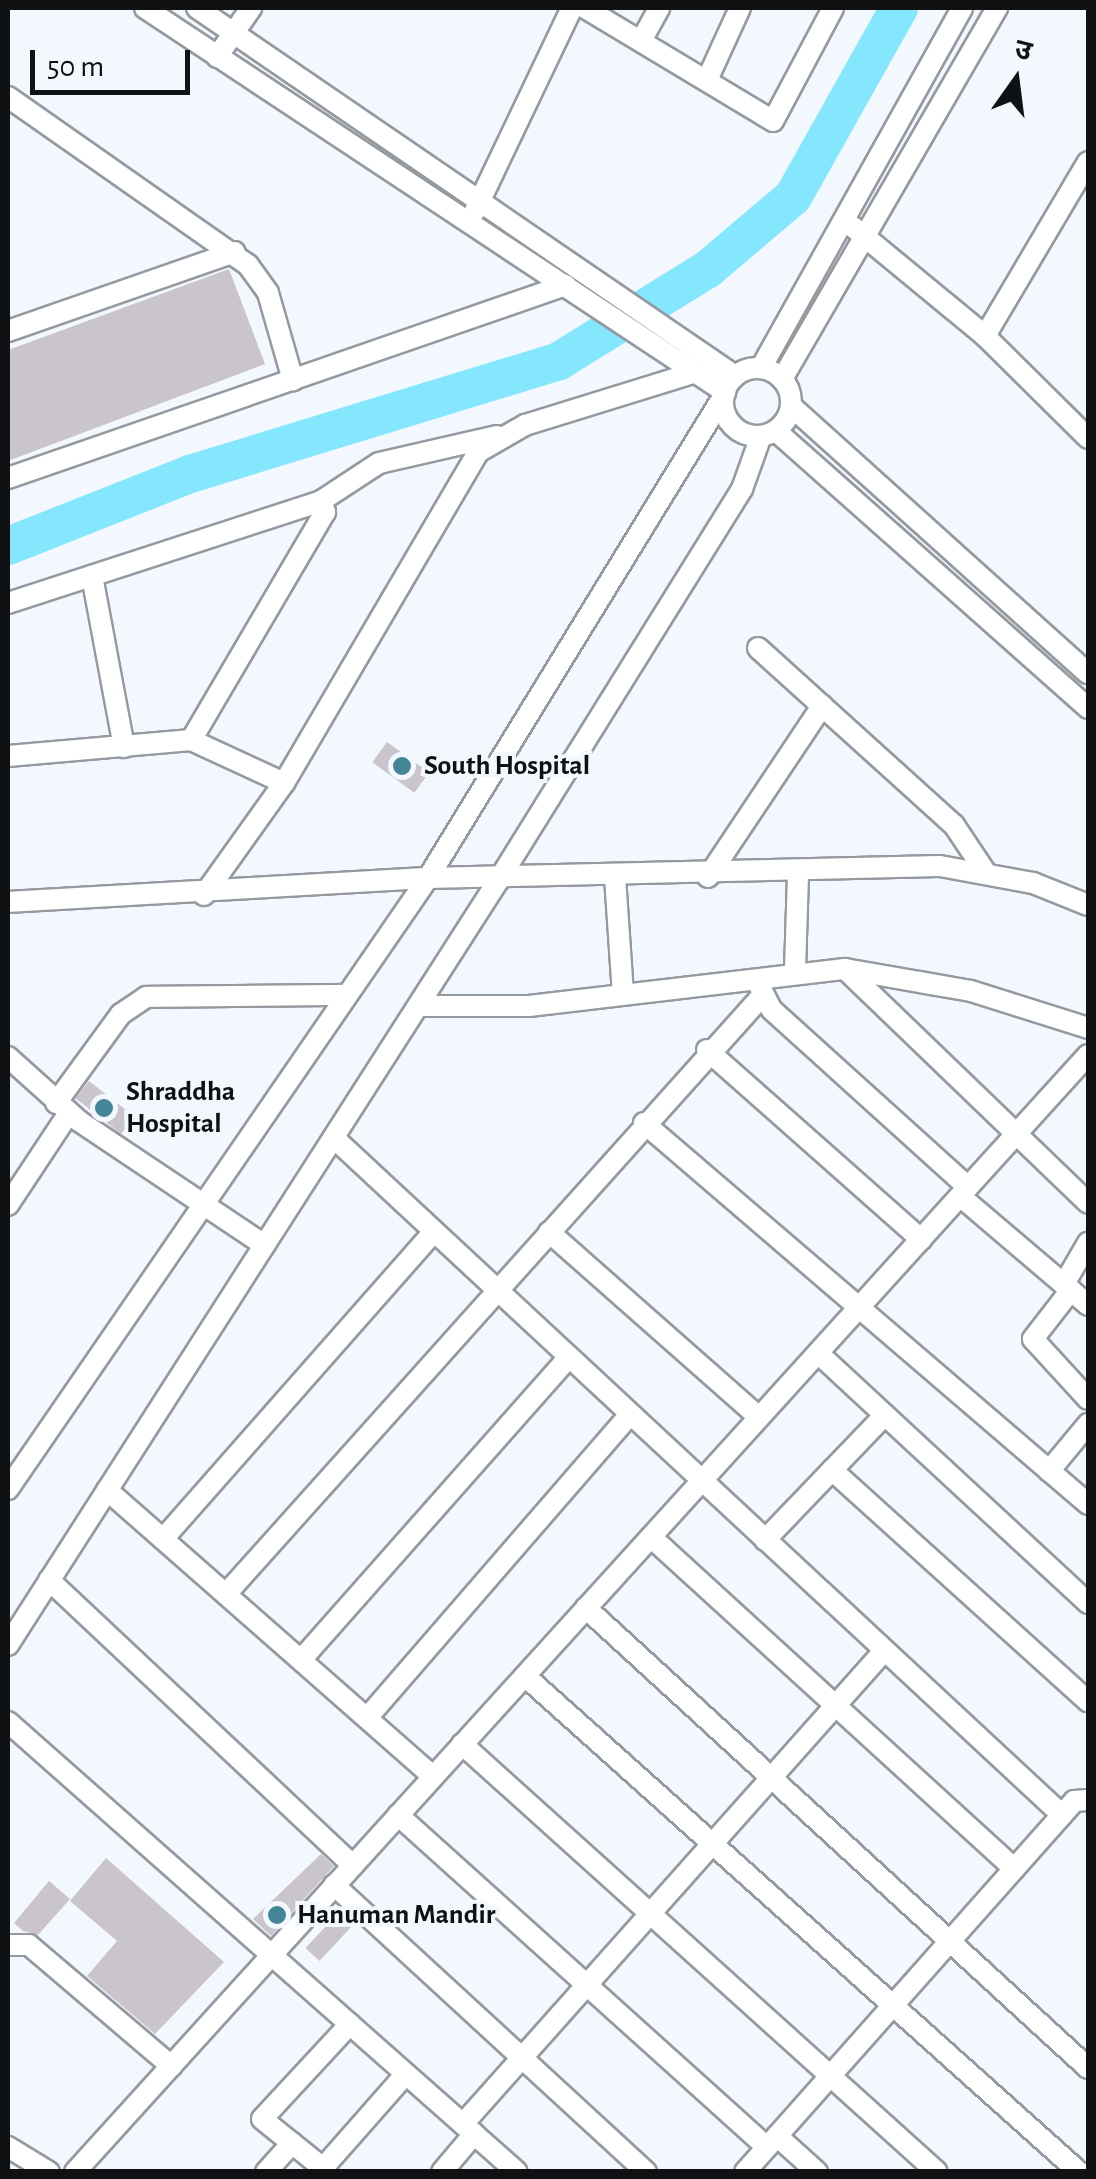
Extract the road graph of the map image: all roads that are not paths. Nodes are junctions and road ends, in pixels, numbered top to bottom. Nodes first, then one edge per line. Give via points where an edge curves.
1 (145, 8) edge
2 (197, 8) edge
3 (251, 8) edge
4 (572, 8) edge
5 (585, 8) edge
6 (658, 8) edge
7 (740, 8) edge
8 (962, 8) edge
9 (997, 8) edge
10 (827, 9) edge
11 (234, 32) junction
12 (641, 41) junction
13 (217, 57) junction
14 (707, 80) junction
15 (8, 97) edge
16 (1088, 162) edge
17 (480, 200) junction
18 (842, 218) junction
19 (468, 226) junction
20 (864, 235) junction
21 (235, 252) junction
22 (592, 277) junction
23 (558, 288) junction
24 (8, 331) edge
25 (985, 336) junction
26 (761, 368) junction
27 (693, 373) junction
28 (782, 379) junction
29 (293, 380) junction
30 (728, 388) junction
31 (791, 406) junction
32 (768, 433) junction
33 (498, 436) junction
34 (1088, 438) edge
35 (8, 478) edge
36 (321, 501) junction
37 (92, 576) junction
38 (8, 602) edge
39 (758, 648) dead end
40 (1088, 673) edge
41 (822, 706) junction
42 (1088, 708) edge
43 (190, 740) junction
44 (124, 747) junction
45 (8, 756) edge
46 (284, 783) junction
47 (984, 870) junction
48 (798, 872) junction
49 (501, 876) junction
50 (615, 877) junction
51 (708, 877) junction
52 (428, 878) junction
53 (204, 895) junction
54 (8, 902) edge
55 (1088, 905) edge
56 (845, 969) junction
57 (795, 970) junction
58 (759, 986) junction
59 (623, 994) junction
60 (347, 995) junction
61 (418, 1006) junction
62 (1088, 1028) edge
63 (707, 1050) junction
64 (8, 1057) edge
65 (1086, 1063) edge
66 (63, 1108) junction
67 (644, 1122) junction
68 (1014, 1136) junction
69 (334, 1138) junction
70 (964, 1192) junction
71 (8, 1204) edge
72 (1088, 1204) edge
73 (203, 1205) junction
74 (549, 1232) junction
75 (434, 1233) junction
76 (921, 1239) junction
77 (1088, 1243) edge
78 (264, 1246) junction
79 (1067, 1287) junction
80 (496, 1292) junction
81 (1088, 1305) edge
82 (858, 1308) junction
83 (818, 1353) junction
84 (567, 1359) junction
85 (1088, 1400) edge
86 (885, 1415) junction
87 (629, 1416) junction
88 (759, 1417) junction
89 (1088, 1424) edge
90 (832, 1470) junction
91 (1049, 1471) junction
92 (701, 1481) junction
93 (8, 1489) edge
94 (107, 1490) junction
95 (1088, 1504) edge
96 (651, 1537) junction
97 (164, 1539) junction
98 (765, 1540) junction
99 (49, 1580) junction
100 (226, 1594) junction
101 (1088, 1603) edge
102 (586, 1608) junction
103 (8, 1645) edge
104 (884, 1651) junction
105 (301, 1660) junction
106 (524, 1676) junction
107 (1088, 1702) edge
108 (836, 1705) junction
109 (367, 1718) junction
110 (8, 1722) edge
111 (462, 1744) junction
112 (774, 1775) junction
113 (433, 1776) junction
114 (1088, 1800) edge
115 (398, 1815) junction
116 (1062, 1815) junction
117 (712, 1844) junction
118 (353, 1865) junction
119 (1014, 1868) junction
120 (334, 1885) junction
121 (646, 1918) junction
122 (952, 1938) junction
123 (13, 1940) edge
124 (272, 1954) junction
125 (585, 1987) junction
126 (894, 2004) junction
127 (350, 2024) junction
128 (522, 2058) junction
129 (171, 2066) junction
130 (1088, 2068) edge
131 (406, 2074) junction
132 (830, 2075) junction
133 (469, 2129) junction
134 (772, 2141) junction
135 (292, 2143) junction
136 (8, 2147) edge
137 (49, 2172) edge
138 (75, 2172) edge
139 (266, 2172) edge
140 (442, 2172) edge
141 (517, 2172) edge
142 (646, 2172) edge
143 (745, 2172) edge
144 (817, 2172) edge
145 (938, 2172) edge
146 (1079, 2172) edge

1 - 13 street
2 - 11 street
3 - 11 street
4 - 17 street
5 - 12 street
6 - 12 street
7 - 14 street
8 - 18 street
9 - 20 street
10 - 14 street via 772,121
11 - 13 street
11 - 17 street
12 - 14 street
13 - 19 street
15 - 21 street
16 - 25 street
17 - 19 street
17 - 22 street
18 - 20 street
18 - 26 street
19 - 23 street
20 - 25 street
20 - 28 street
21 - 24 street
21 - 29 street via 268,294
22 - 23 street
22 - 30 street via 690,347
23 - 27 street
23 - 29 street
25 - 34 street
26 - 28 street
26 - 30 street
27 - 30 street
27 - 33 street
28 - 31 street
29 - 35 street
30 - 32 street via 733,426
30 - 52 street
31 - 32 street
31 - 40 street
32 - 42 street
32 - 49 street via 742,489
33 - 36 street via 379,463
33 - 46 street via 471,463
36 - 37 street
36 - 43 street via 325,512
37 - 38 street
37 - 44 street
39 - 41 street
41 - 47 street via 954,825
41 - 51 street
43 - 44 street
43 - 46 street
44 - 45 street
46 - 53 street
47 - 48 street
47 - 55 street
48 - 51 street
48 - 57 street
49 - 50 street
49 - 52 street
49 - 61 street
50 - 51 street
50 - 59 street
52 - 53 street
52 - 60 street
53 - 54 street
56 - 57 street
56 - 62 street via 971,992
56 - 68 street
57 - 58 street
58 - 59 street
58 - 63 street
58 - 70 street
59 - 61 street
60 - 66 street via 146,997 121,1014
60 - 73 street
61 - 69 street
63 - 67 street
63 - 76 street
64 - 66 street
65 - 68 street
66 - 71 street
66 - 73 street
67 - 74 street
67 - 82 street
68 - 70 street
68 - 72 street
69 - 75 street
69 - 78 street
70 - 76 street
70 - 79 street
73 - 78 street
73 - 93 street
74 - 80 street
74 - 88 street
75 - 80 street
75 - 97 street
76 - 82 street
77 - 79 street
78 - 94 street
79 - 81 street
79 - 85 street via 1033,1339
80 - 84 street
80 - 100 street
82 - 83 street
82 - 91 street
83 - 86 street
83 - 88 street
84 - 87 street
84 - 105 street
86 - 90 street
86 - 101 street
87 - 92 street
87 - 109 street
88 - 92 street
89 - 91 street
90 - 98 street
90 - 107 street
91 - 95 street
92 - 96 street
92 - 98 street
94 - 97 street
94 - 99 street
96 - 102 street
96 - 108 street
97 - 100 street
98 - 104 street
99 - 103 street
99 - 118 street
100 - 105 street
102 - 106 street
102 - 112 street
104 - 108 street
104 - 116 street
105 - 109 street
106 - 111 street
106 - 117 street
108 - 112 street
108 - 119 street
109 - 113 street
110 - 124 street
111 - 113 street
111 - 121 street
112 - 117 street
112 - 122 street
113 - 115 street
114 - 116 street
115 - 118 street
115 - 125 street
116 - 119 street
117 - 121 street
117 - 126 street
118 - 120 street
119 - 122 street
120 - 124 street
120 - 128 street
121 - 125 street
121 - 132 street
122 - 126 street
122 - 130 street
123 - 129 street via 29,1945
124 - 127 street
124 - 129 street
125 - 128 street
125 - 134 street
126 - 132 street
126 - 146 street
127 - 131 street
127 - 135 street via 262,2119
128 - 133 street
128 - 142 street
129 - 138 street
131 - 133 street
131 - 135 street via 323,2168
132 - 134 street
132 - 145 street
133 - 140 street
133 - 141 street
134 - 143 street
134 - 144 street
135 - 139 street
136 - 137 street

